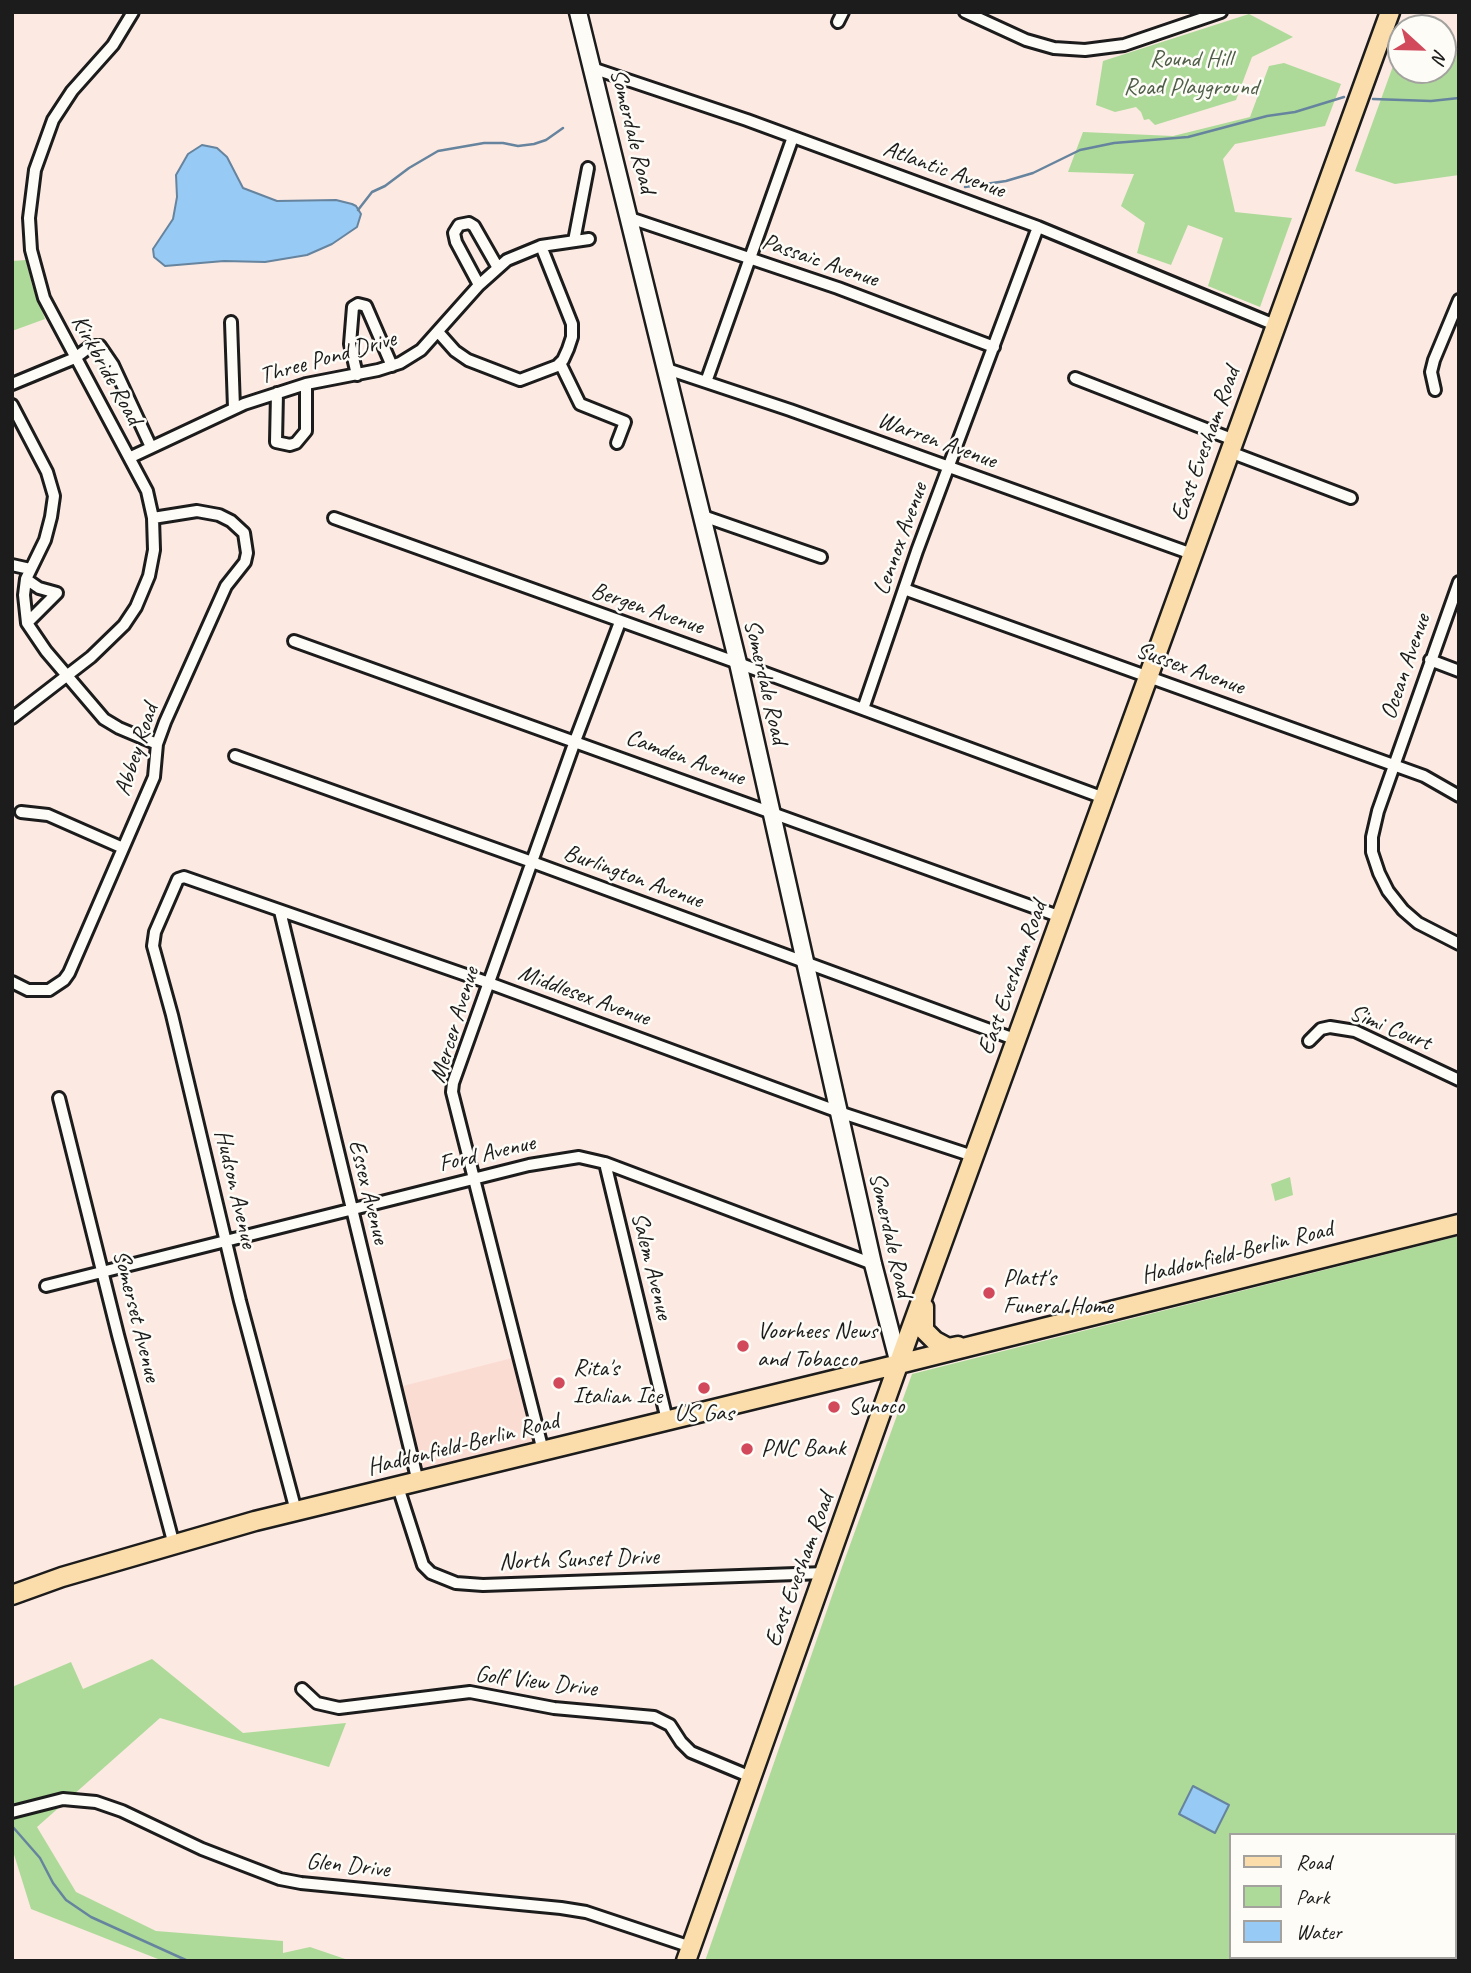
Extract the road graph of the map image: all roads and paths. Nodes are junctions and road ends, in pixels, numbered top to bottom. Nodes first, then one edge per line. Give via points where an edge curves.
1 (133, 12) edge
2 (578, 12) edge
3 (965, 12) edge
4 (1221, 12) edge
5 (1390, 12) edge
6 (592, 68) junction
7 (793, 137) junction
8 (588, 168) dead end
9 (630, 218) junction
10 (1038, 227) junction
11 (589, 239) dead end
12 (574, 241) junction
13 (541, 246) junction
14 (750, 259) junction
15 (498, 268) junction
16 (479, 285) junction
17 (1459, 300) edge
18 (231, 322) dead end
19 (1275, 325) junction
20 (439, 333) junction
21 (994, 347) junction
22 (75, 358) junction
23 (560, 363) junction
24 (392, 366) junction
25 (667, 369) junction
26 (357, 375) junction
27 (1075, 378) dead end
28 (706, 382) junction
29 (12, 384) edge
30 (306, 384) junction
31 (1435, 390) dead end
32 (277, 393) junction
33 (12, 405) edge
34 (234, 408) junction
35 (617, 443) dead end
36 (1232, 446) junction
37 (151, 447) junction
38 (131, 457) junction
39 (950, 467) junction
40 (1351, 498) dead end
41 (703, 516) junction
42 (153, 518) junction
43 (334, 518) dead end
44 (1192, 554) junction
45 (821, 557) dead end
46 (12, 565) edge
47 (28, 574) junction
48 (1459, 582) edge
49 (904, 589) junction
50 (27, 622) junction
51 (620, 622) junction
52 (294, 641) dead end
53 (1430, 660) junction
54 (738, 663) junction
55 (1459, 671) edge
56 (67, 676) junction
57 (1149, 677) junction
58 (863, 709) junction
59 (12, 718) edge
60 (575, 741) junction
61 (156, 744) junction
62 (235, 756) dead end
63 (1394, 765) junction
64 (1459, 796) edge
65 (1104, 797) junction
66 (772, 811) junction
67 (21, 812) dead end
68 (123, 848) junction
69 (532, 862) junction
70 (178, 879) joint
71 (280, 911) junction
72 (1061, 917) junction
73 (1459, 944) edge
74 (806, 963) junction
75 (12, 982) edge
76 (489, 983) junction
77 (1017, 1040) junction
78 (1309, 1041) dead end
79 (1459, 1080) edge
80 (59, 1098) dead end
81 (839, 1112) junction
82 (975, 1157) junction
83 (605, 1163) junction
84 (474, 1178) junction
85 (351, 1209) junction
86 (1459, 1224) edge
87 (225, 1240) junction
88 (873, 1264) junction
89 (102, 1270) junction
90 (46, 1286) dead end
91 (924, 1297) junction
92 (961, 1348) junction
93 (900, 1364) junction
94 (846, 1377) junction
95 (884, 1407) junction
96 (667, 1420) junction
97 (543, 1451) junction
98 (418, 1482) junction
99 (398, 1487) junction
100 (296, 1511) junction
101 (174, 1545) junction
102 (825, 1573) junction
103 (12, 1595) edge
104 (302, 1689) dead end
105 (751, 1777) junction
106 (12, 1812) edge
107 (688, 1954) edge

1 - 22 street, Kirkbride Road via 113,45 53,120 31,190 31,250 36,271 44,298
2 - 6 main road, Somerdale Road
3 - 4 street via 1026,40 1085,50 1124,45
5 - 19 main road, East Evesham Road
6 - 7 street, Atlantic Avenue
6 - 9 main road, Somerdale Road
7 - 10 street, Atlantic Avenue
7 - 14 street
8 - 12 street
9 - 14 street, Passaic Avenue
9 - 25 main road, Somerdale Road
10 - 19 street, Atlantic Avenue
10 - 21 street, Lennox Avenue
11 - 12 street, Three Pond Drive
12 - 13 street, Three Pond Drive
13 - 15 street, Three Pond Drive
13 - 23 street via 572,324 572,337
14 - 21 street, Passaic Avenue
14 - 28 street
15 - 16 street, Three Pond Drive
15 - 16 street via 474,226 459,225 454,233 456,242
16 - 20 street, Three Pond Drive
17 - 31 street via 1434,360
18 - 34 street
19 - 36 main road, East Evesham Road
20 - 23 street via 468,360 520,380
20 - 24 street, Three Pond Drive via 421,350
21 - 39 street, Lennox Avenue
22 - 29 street
22 - 37 street via 91,346 100,346
22 - 38 street, Kirkbride Road
23 - 35 street via 580,404 625,422
24 - 26 street, Three Pond Drive
24 - 26 street via 366,306 358,304 353,307 350,344
25 - 28 street, Warren Avenue
25 - 41 main road, Somerdale Road
26 - 30 street, Three Pond Drive
27 - 36 street
28 - 39 street, Warren Avenue
30 - 32 street, Three Pond Drive
30 - 32 street via 306,432 290,445 276,442
32 - 34 street, Three Pond Drive
33 - 47 street via 47,472 54,496 45,540
34 - 37 street, Three Pond Drive
36 - 40 street
36 - 44 main road, East Evesham Road
37 - 38 street, Three Pond Drive
38 - 42 street, Kirkbride Road via 147,491
39 - 44 street, Warren Avenue
39 - 49 street, Lennox Avenue
41 - 45 street
41 - 54 main road, Somerdale Road
42 - 56 street, Kirkbride Road via 149,576 135,607 114,636
42 - 61 street, Abbey Road via 197,511 219,515 244,533 247,553 222,596
43 - 51 street, Bergen Avenue
44 - 57 main road, East Evesham Road
46 - 47 street
47 - 50 street via 24,595
47 - 50 street via 39,588 57,593
48 - 53 street, Ocean Avenue
49 - 57 street, Sussex Avenue
49 - 58 street, Lennox Avenue
50 - 56 street
51 - 54 street, Bergen Avenue
51 - 60 street, Mercer Avenue
52 - 60 street, Camden Avenue
53 - 55 street
53 - 63 street, Ocean Avenue
54 - 58 street, Bergen Avenue
54 - 66 main road, Somerdale Road
56 - 59 street, Kirkbride Road
56 - 61 street via 104,719
57 - 63 street, Sussex Avenue
57 - 65 main road, East Evesham Road
58 - 65 street, Bergen Avenue
60 - 66 street, Camden Avenue
60 - 69 street, Mercer Avenue
61 - 68 street, Abbey Road via 155,777
62 - 69 street, Burlington Avenue
63 - 64 street, Sussex Avenue
63 - 73 street, Ocean Avenue via 1371,838 1379,873 1403,910
65 - 72 main road, East Evesham Road
66 - 72 street, Camden Avenue
66 - 74 main road, Somerdale Road
67 - 68 street via 48,815
68 - 75 street, Abbey Road via 64,980 39,992
69 - 74 street, Burlington Avenue
69 - 76 street, Mercer Avenue
70 - 71 street, Middlesex Avenue via 184,877
70 - 87 street, Hudson Avenue via 153,946
71 - 76 street, Middlesex Avenue
71 - 85 street, Essex Avenue
72 - 77 main road, East Evesham Road
74 - 77 street, Burlington Avenue
74 - 81 main road, Somerdale Road
76 - 81 street, Middlesex Avenue
76 - 84 street, Mercer Avenue via 452,1092
77 - 82 main road, East Evesham Road
78 - 79 street, Simi Court via 1329,1027 1355,1031
80 - 89 street, Somerset Avenue
81 - 82 street, Middlesex Avenue
81 - 88 main road, Somerdale Road
82 - 91 main road, East Evesham Road
83 - 84 street, Ford Avenue via 564,1157
83 - 88 street, Ford Avenue
83 - 96 street, Salem Avenue
84 - 85 street, Ford Avenue
84 - 97 street, Mercer Avenue
85 - 87 street, Ford Avenue
85 - 98 street, Essex Avenue
86 - 92 main road, Haddonfield-Berlin Road
87 - 89 street, Ford Avenue
87 - 100 street, Hudson Avenue
88 - 93 main road, Somerdale Road
89 - 90 street, Ford Avenue
89 - 101 street, Somerset Avenue
91 - 92 main road via 924,1330 948,1348
91 - 93 main road, East Evesham Road
92 - 93 main road, Haddonfield-Berlin Road
93 - 94 main road, Haddonfield-Berlin Road
93 - 95 main road, East Evesham Road
94 - 95 main road via 873,1384
94 - 96 main road, Haddonfield-Berlin Road
95 - 102 main road, East Evesham Road
96 - 97 main road, Haddonfield-Berlin Road
97 - 98 main road, Haddonfield-Berlin Road
98 - 99 main road, Haddonfield-Berlin Road
99 - 100 main road, Haddonfield-Berlin Road
99 - 102 street, North Sunset Drive via 424,1565 431,1573 456,1583
100 - 101 main road, Haddonfield-Berlin Road
101 - 103 main road, Haddonfield-Berlin Road
102 - 105 main road, East Evesham Road
104 - 105 street, Golf View Drive via 317,1703 339,1708 470,1692 554,1707 654,1717 670,1725 691,1752
105 - 107 main road, East Evesham Road
106 - 107 street, Glen Drive via 63,1800 96,1802 281,1880 586,1912

